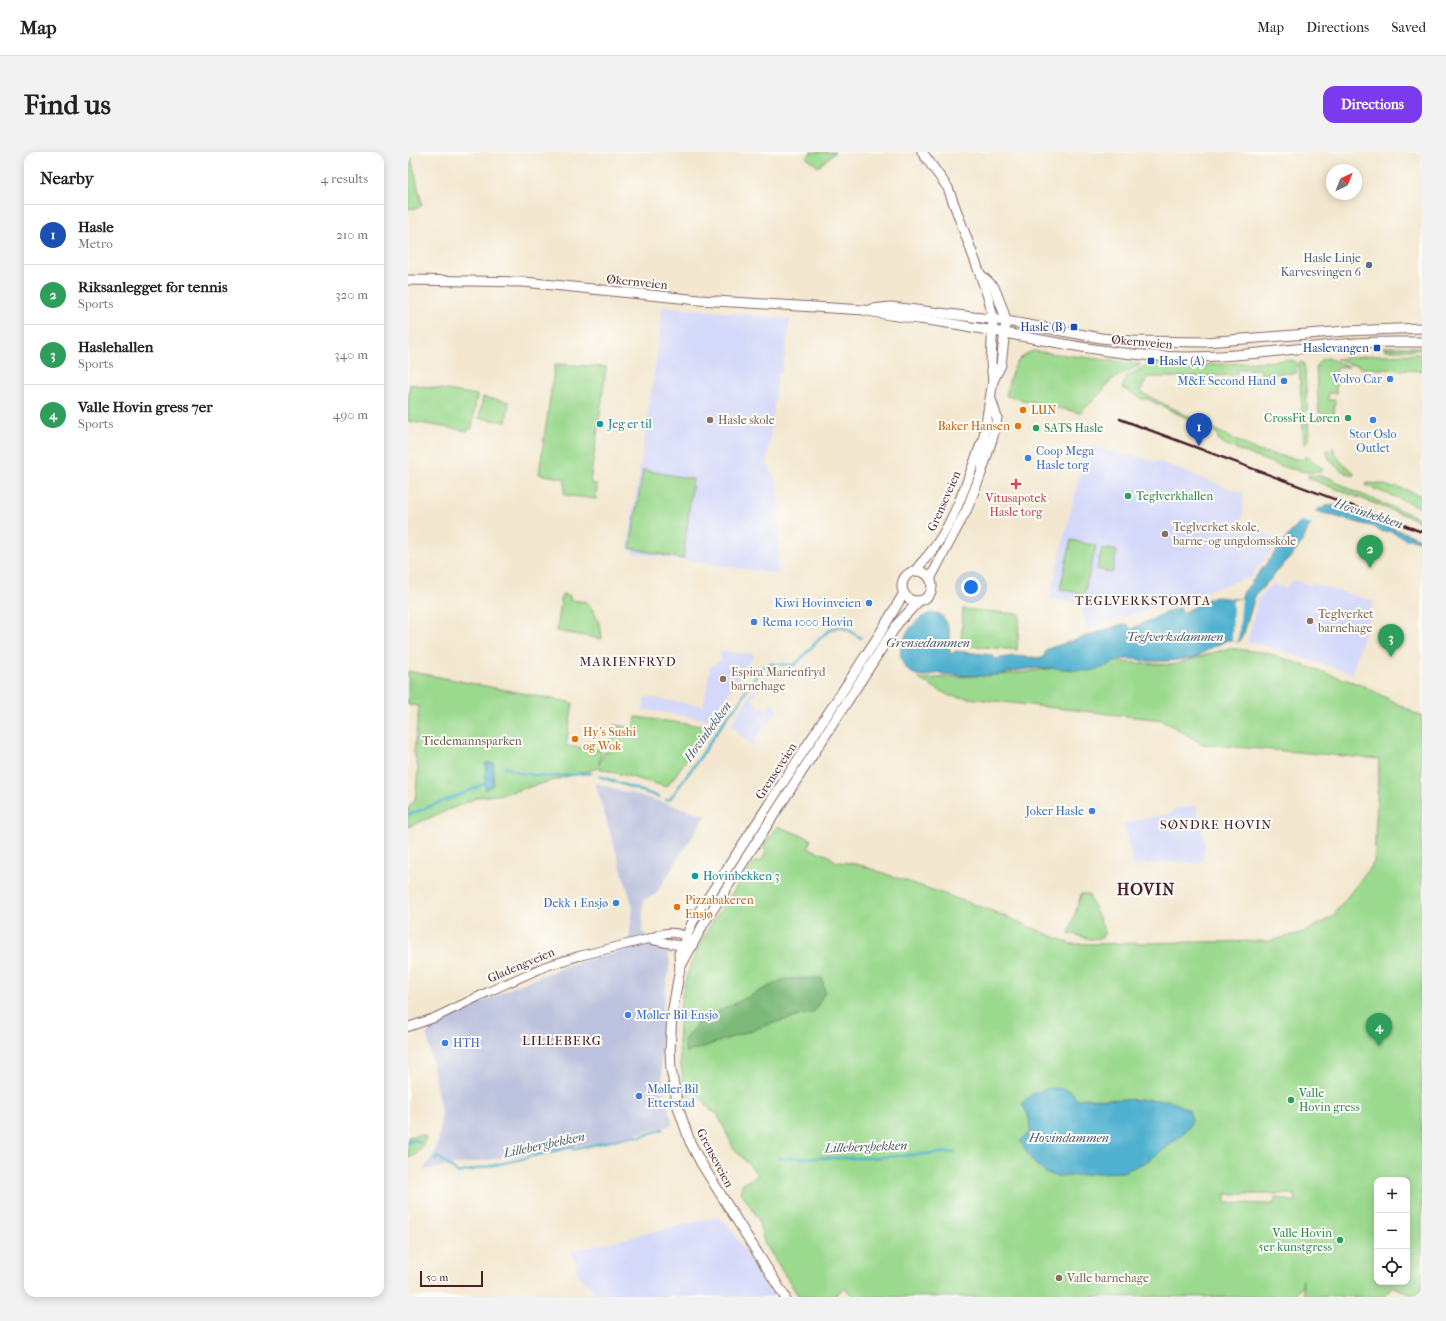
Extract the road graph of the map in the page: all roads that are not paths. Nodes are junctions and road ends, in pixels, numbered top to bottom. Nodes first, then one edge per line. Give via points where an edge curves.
1 (922, 152) edge
2 (980, 274) junction
3 (408, 280) edge
4 (864, 310) junction
5 (993, 319) junction
6 (1006, 321) junction
7 (1422, 328) edge
8 (993, 331) junction
9 (1005, 334) junction
10 (1422, 342) edge
11 (993, 381) junction
12 (990, 398) junction
13 (984, 436) junction
14 (982, 471) junction
15 (915, 571) junction
16 (930, 579) junction
17 (904, 593) junction
18 (919, 601) junction
19 (686, 936) junction
20 (648, 939) junction
21 (692, 944) junction
22 (682, 946) junction
23 (680, 968) junction
24 (408, 1027) edge
25 (785, 1297) edge

1 - 2 main road, Grenseveien via 948,188
2 - 5 main road, Grenseveien
2 - 6 main road, Grenseveien via 994,287
3 - 4 main road, Økernveien via 524,282 699,300
4 - 5 main road, Økernveien via 892,307
4 - 8 main road, Økernveien
5 - 6 main road, Økernveien
5 - 8 main road, Grenseveien
6 - 7 main road, Økernveien via 1101,338 1205,342
6 - 9 main road, Grenseveien
8 - 9 main road, Økernveien
8 - 11 main road, Grenseveien
9 - 10 main road, Økernveien via 1103,351 1175,357 1261,354 1345,344
9 - 11 main road, Grenseveien via 1001,364
11 - 12 main road, Grenseveien
12 - 13 main road, Grenseveien
12 - 14 main road, Grenseveien via 997,418
13 - 14 main road, Grenseveien
13 - 15 main road, Grenseveien via 942,535
14 - 16 main road, Grenseveien via 967,509
15 - 16 main road via 923,572
15 - 17 main road via 903,580
16 - 18 main road via 931,592
17 - 18 main road via 910,599
17 - 19 main road, Grenseveien via 701,908
18 - 21 main road, Grenseveien via 898,623
19 - 20 street, Gladengveien via 669,932
19 - 21 street
19 - 22 main road, Grenseveien
20 - 22 street, Gladengveien
20 - 24 street, Gladengveien via 546,966 434,1018
21 - 22 street, Gladengveien
21 - 23 main road, Grenseveien
22 - 23 main road, Grenseveien via 679,954
23 - 25 main road, Grenseveien via 672,1005 670,1051 674,1090 683,1124 704,1169

